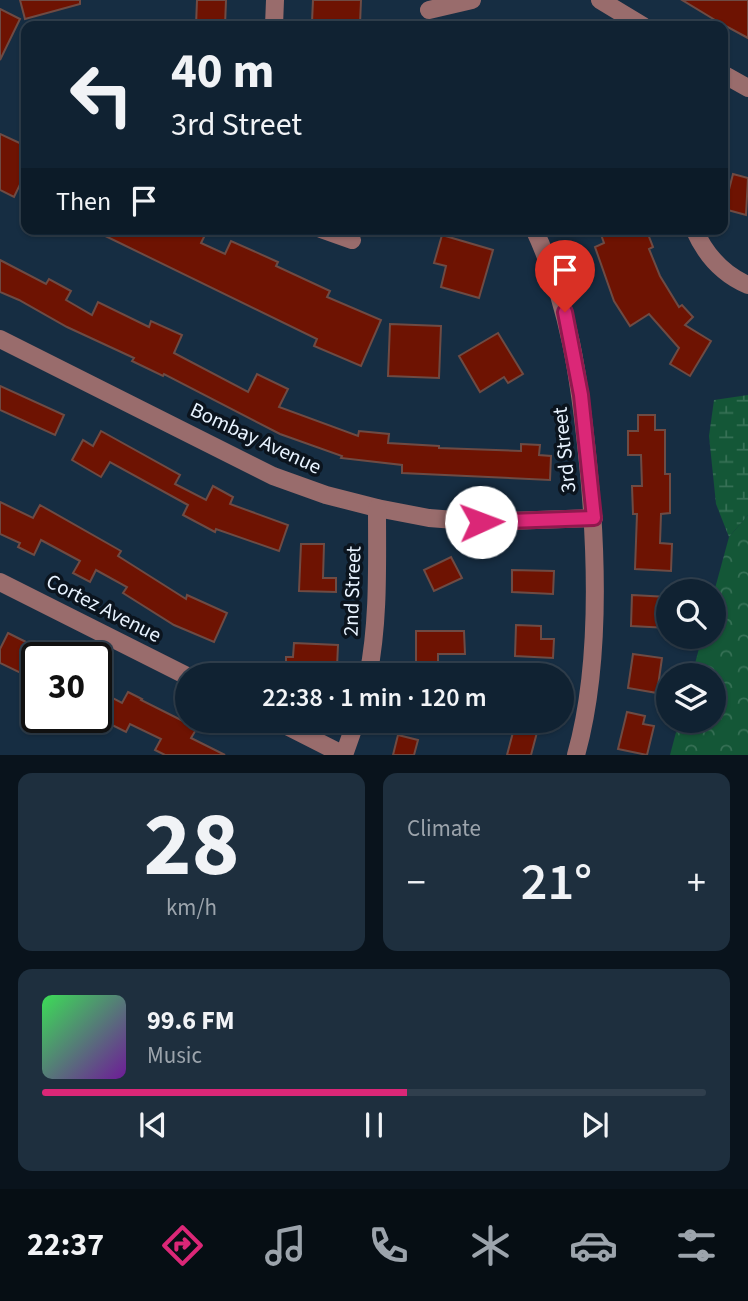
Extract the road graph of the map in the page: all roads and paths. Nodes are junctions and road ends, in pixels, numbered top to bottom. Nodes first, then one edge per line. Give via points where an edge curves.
1 (275, 0) edge
2 (471, 0) edge
3 (600, 0) edge
4 (430, 12) edge
5 (274, 21) edge
6 (635, 21) edge
7 (728, 77) edge
8 (748, 88) edge
9 (338, 235) edge
10 (537, 235) edge
11 (696, 235) edge
12 (352, 240) dead end
13 (748, 285) edge
14 (0, 338) edge
15 (377, 508) junction
16 (594, 518) junction
17 (0, 582) edge
18 (371, 663) edge
19 (175, 670) edge
20 (301, 733) edge
21 (352, 733) edge
22 (344, 755) edge
23 (576, 755) edge

1 - 5 street
2 - 4 street
3 - 6 street
7 - 8 street
9 - 12 street
10 - 16 street, 3rd Street via 565,312 581,395
11 - 13 street via 716,265
14 - 15 street, Bombay Avenue via 273,475
15 - 16 street, Bombay Avenue via 481,522
15 - 18 street, 2nd Street
16 - 23 street, 3rd Street via 591,663
17 - 19 street, Cortez Avenue
20 - 22 street
21 - 22 street

